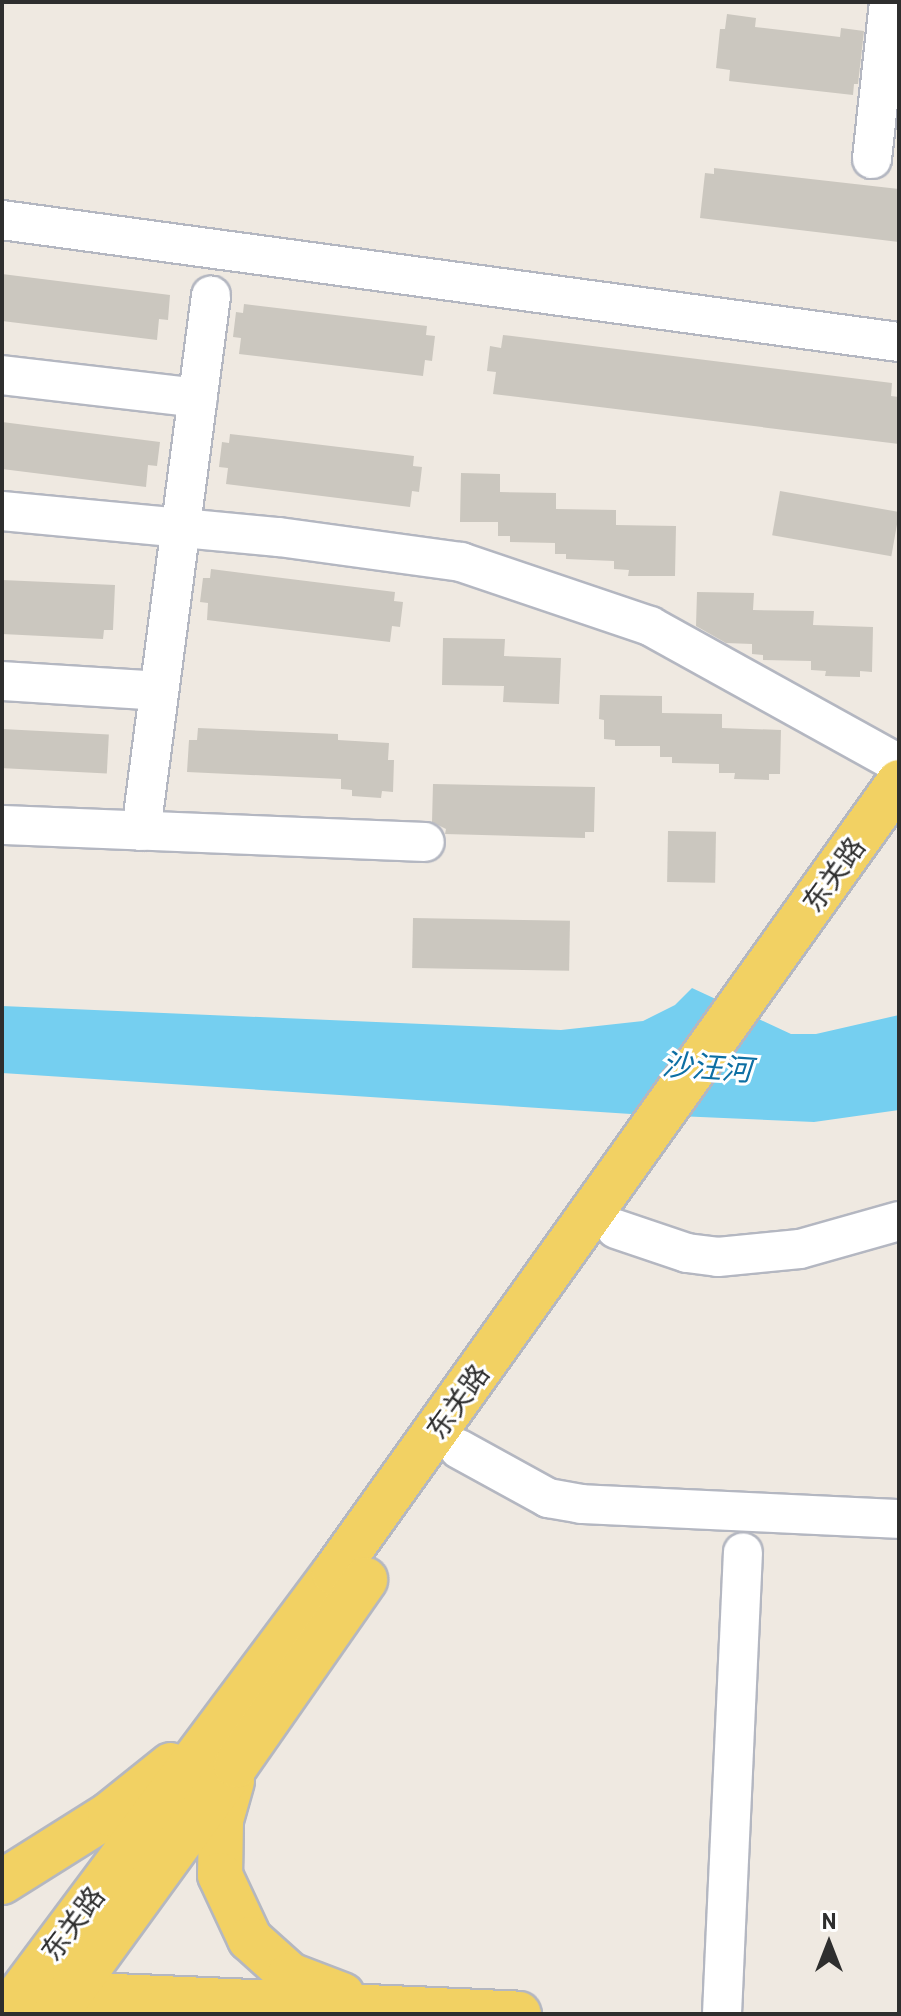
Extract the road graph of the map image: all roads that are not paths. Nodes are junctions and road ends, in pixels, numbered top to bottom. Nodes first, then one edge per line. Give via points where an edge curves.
1 (889, 2) edge
2 (872, 159) dead end
3 (2, 220) edge
4 (211, 296) dead end
5 (899, 342) edge
6 (2, 375) edge
7 (198, 398) junction
8 (2, 511) edge
9 (181, 529) junction
10 (2, 681) edge
11 (159, 691) junction
12 (899, 764) edge
13 (899, 782) edge
14 (2, 825) edge
15 (141, 831) junction
16 (899, 832) edge
17 (425, 842) dead end
18 (899, 1221) edge
19 (616, 1229) junction
20 (459, 1449) junction
21 (899, 1519) edge
22 (743, 1552) dead end
23 (222, 1723) junction
24 (236, 1765) junction
25 (2, 1882) edge
26 (30, 2001) edge
27 (374, 2007) junction
28 (519, 2014) edge
29 (722, 2014) edge

1 - 2 street
3 - 5 street
4 - 7 street
6 - 7 street
7 - 9 street
8 - 9 street
9 - 11 street
9 - 12 street via 408,553 519,579 650,626
10 - 11 street
11 - 15 street
13 - 23 main road, 东关路
14 - 15 street
15 - 17 street
16 - 19 main road, 东关路
18 - 19 street via 800,1249 718,1257 687,1253
19 - 20 main road, 东关路
20 - 21 street via 548,1498 581,1504
20 - 24 main road, 东关路
22 - 29 street
23 - 25 main road via 110,1814
23 - 26 main road, 东关路
24 - 26 main road, 东关路
24 - 27 main road via 221,1820 220,1875 250,1939 290,1975
26 - 27 main road
27 - 28 main road

